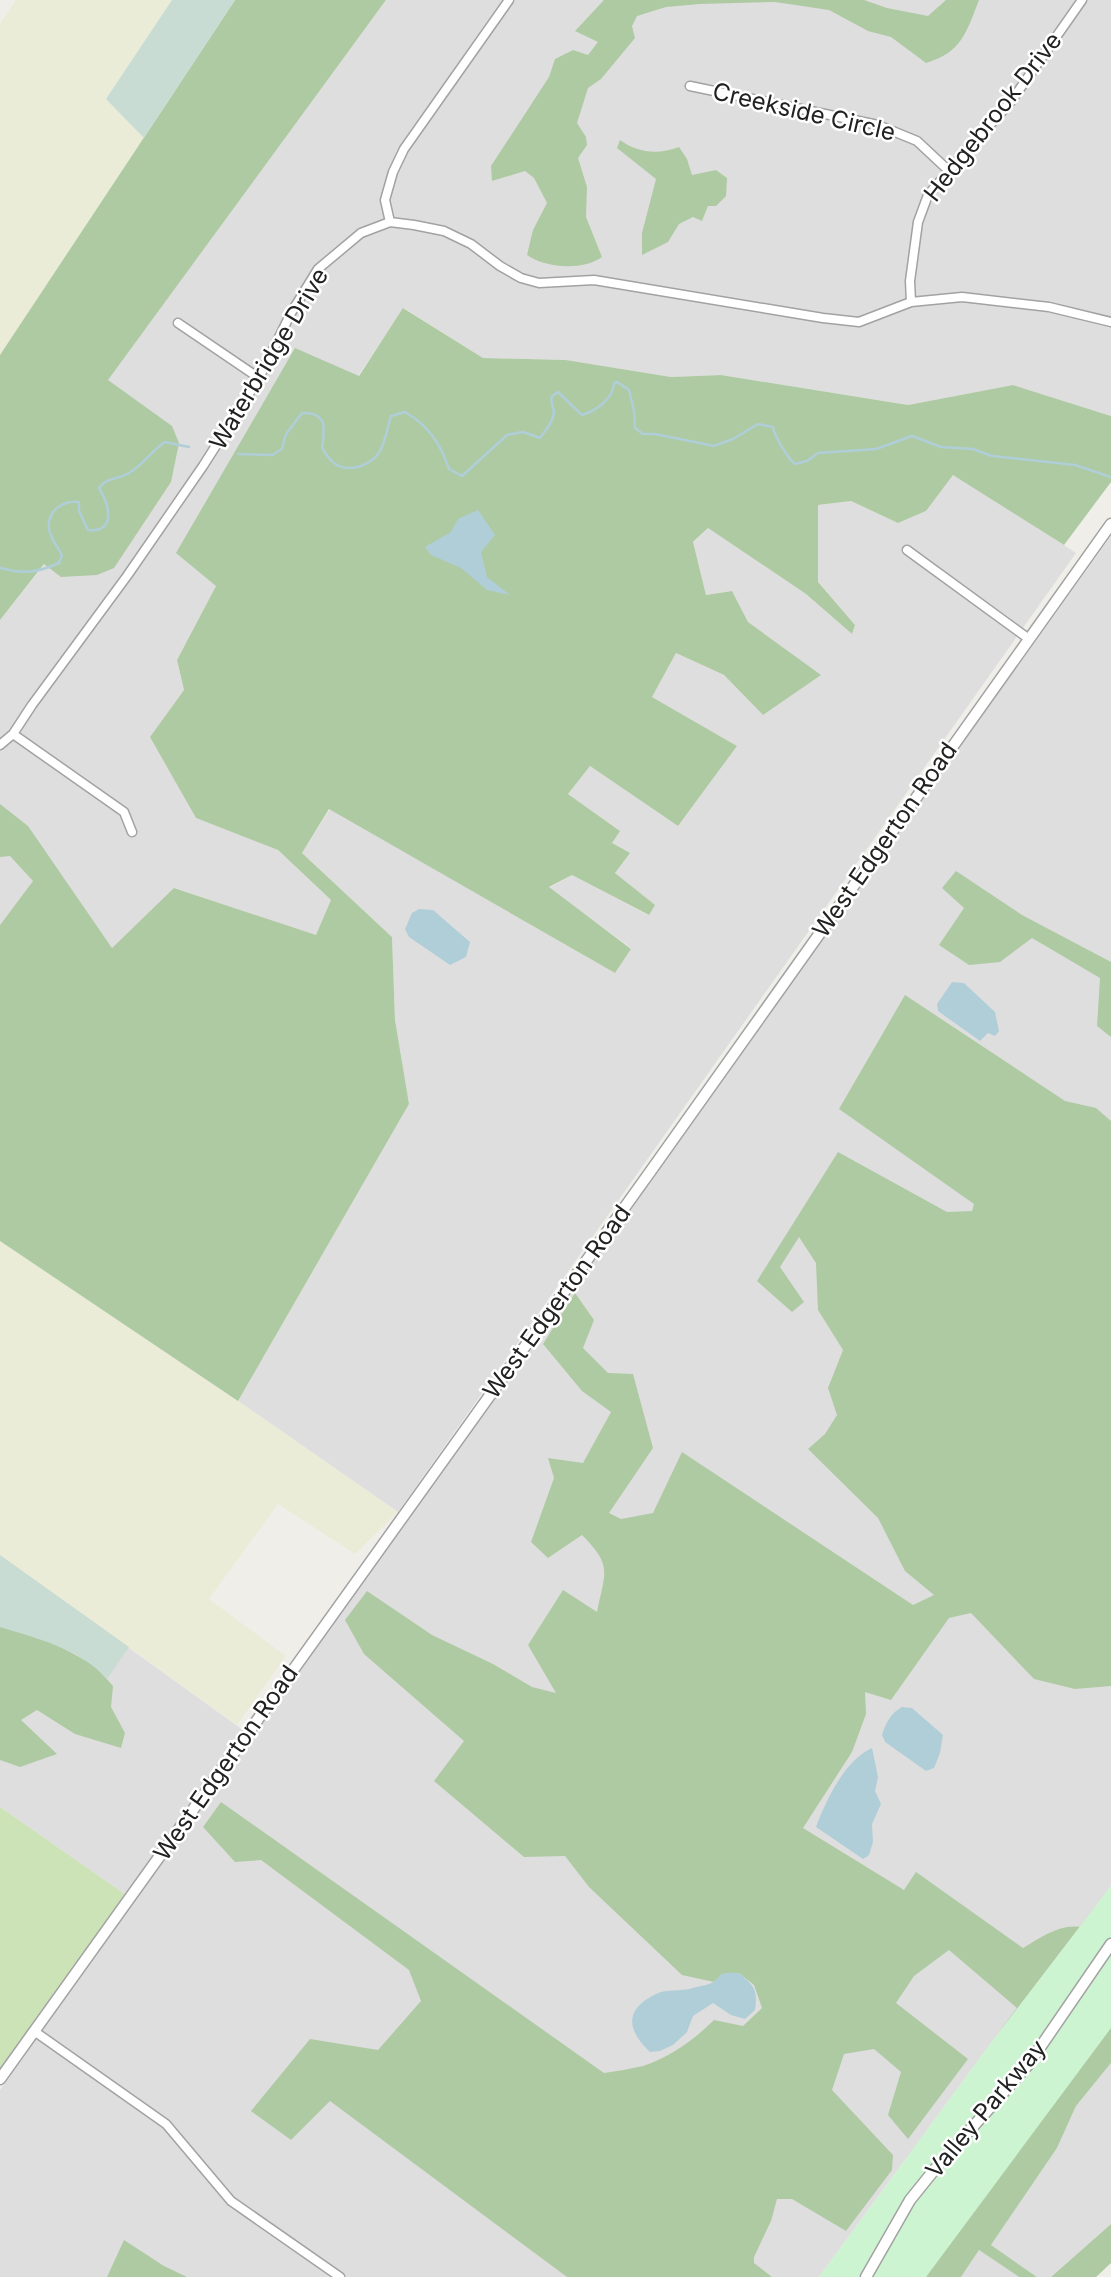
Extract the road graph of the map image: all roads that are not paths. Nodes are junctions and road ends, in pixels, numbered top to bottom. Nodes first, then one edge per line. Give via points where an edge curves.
1 (509, 0) edge
2 (1082, 0) edge
3 (691, 86) dead end
4 (948, 170) junction
5 (390, 222) junction
6 (911, 302) junction
7 (1111, 322) edge
8 (178, 323) dead end
9 (259, 379) junction
10 (1111, 524) edge
11 (907, 550) dead end
12 (1029, 639) junction
13 (13, 734) junction
14 (0, 745) edge
15 (132, 832) dead end
16 (1111, 1944) edge
17 (34, 2031) junction
18 (0, 2079) edge
19 (340, 2277) edge
20 (866, 2277) edge

1 - 5 street via 404,149 385,200
2 - 4 street, Hedgebrook Drive via 1012,100
3 - 4 street, Creekside Circle via 878,125 917,141
4 - 6 street, Hedgebrook Drive via 928,195 918,222
5 - 6 street via 444,231 471,244 499,266 539,283 594,280 859,321
5 - 9 street, Waterbridge Drive via 362,233 318,269
6 - 7 street via 962,297 1049,307
8 - 9 street
9 - 13 street, Waterbridge Drive via 127,576
10 - 12 street, West Edgerton Road
11 - 12 street
12 - 17 street, West Edgerton Road
13 - 14 street, Waterbridge Drive
13 - 15 street via 124,812
16 - 20 street, Valley Parkway via 1028,2065 910,2200
17 - 18 street, West Edgerton Road
17 - 19 street via 161,2121 231,2201

